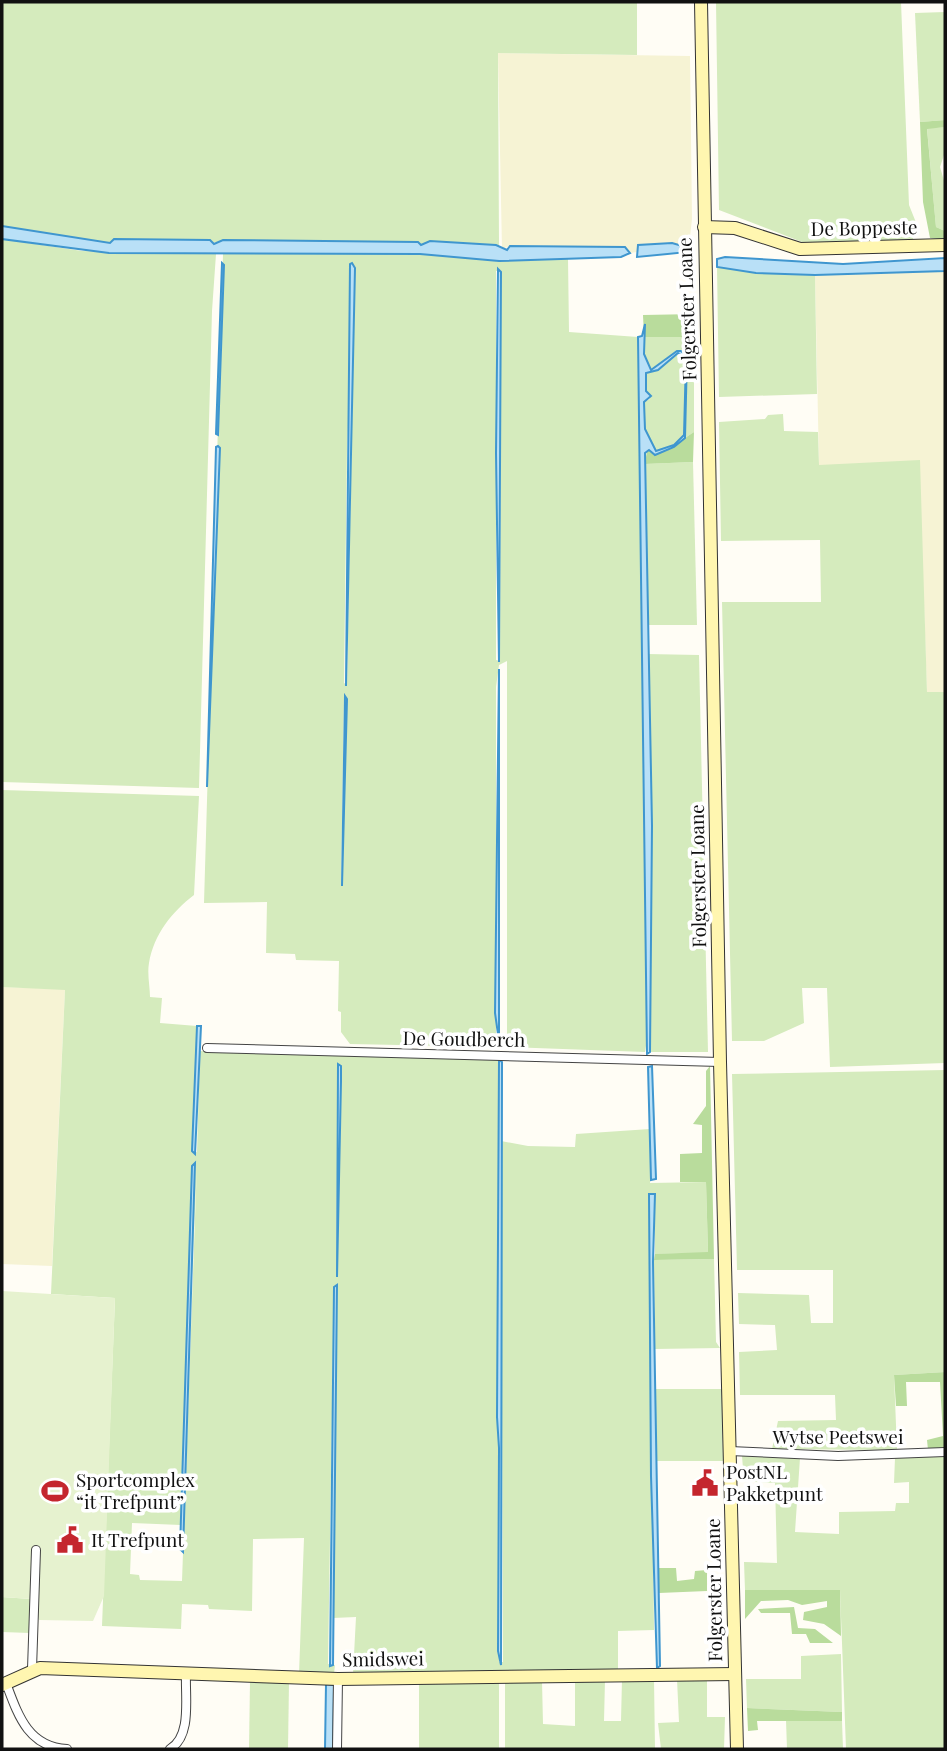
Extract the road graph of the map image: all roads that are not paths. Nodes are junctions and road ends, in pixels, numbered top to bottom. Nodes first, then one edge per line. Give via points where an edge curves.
1 (701, 2) edge
2 (704, 227) junction
3 (945, 245) edge
4 (207, 1048) dead end
5 (720, 1062) junction
6 (730, 1451) junction
7 (945, 1452) edge
8 (36, 1550) dead end
9 (32, 1669) junction
10 (735, 1674) junction
11 (186, 1675) junction
12 (338, 1679) junction
13 (4, 1684) edge
14 (36, 1740) junction
15 (32, 1749) edge
16 (67, 1749) edge
17 (170, 1749) edge
18 (337, 1749) edge
19 (737, 1749) edge

1 - 2 main road, Folgerster Loane
2 - 3 main road, De Boppeste via 735,228 800,249
2 - 5 main road, Folgerster Loane
4 - 5 street, De Goudberch
5 - 6 main road, Folgerster Loane
6 - 7 street, Wytse Peetswei via 838,1456
6 - 10 main road, Folgerster Loane
8 - 9 street
9 - 11 main road, Smidswei
9 - 13 main road
10 - 12 main road, Smidswei
10 - 19 main road, Folgerster Loane
11 - 12 main road, Smidswei
11 - 17 street via 184,1732
12 - 18 street
13 - 14 street
14 - 15 street
14 - 16 street via 54,1749

